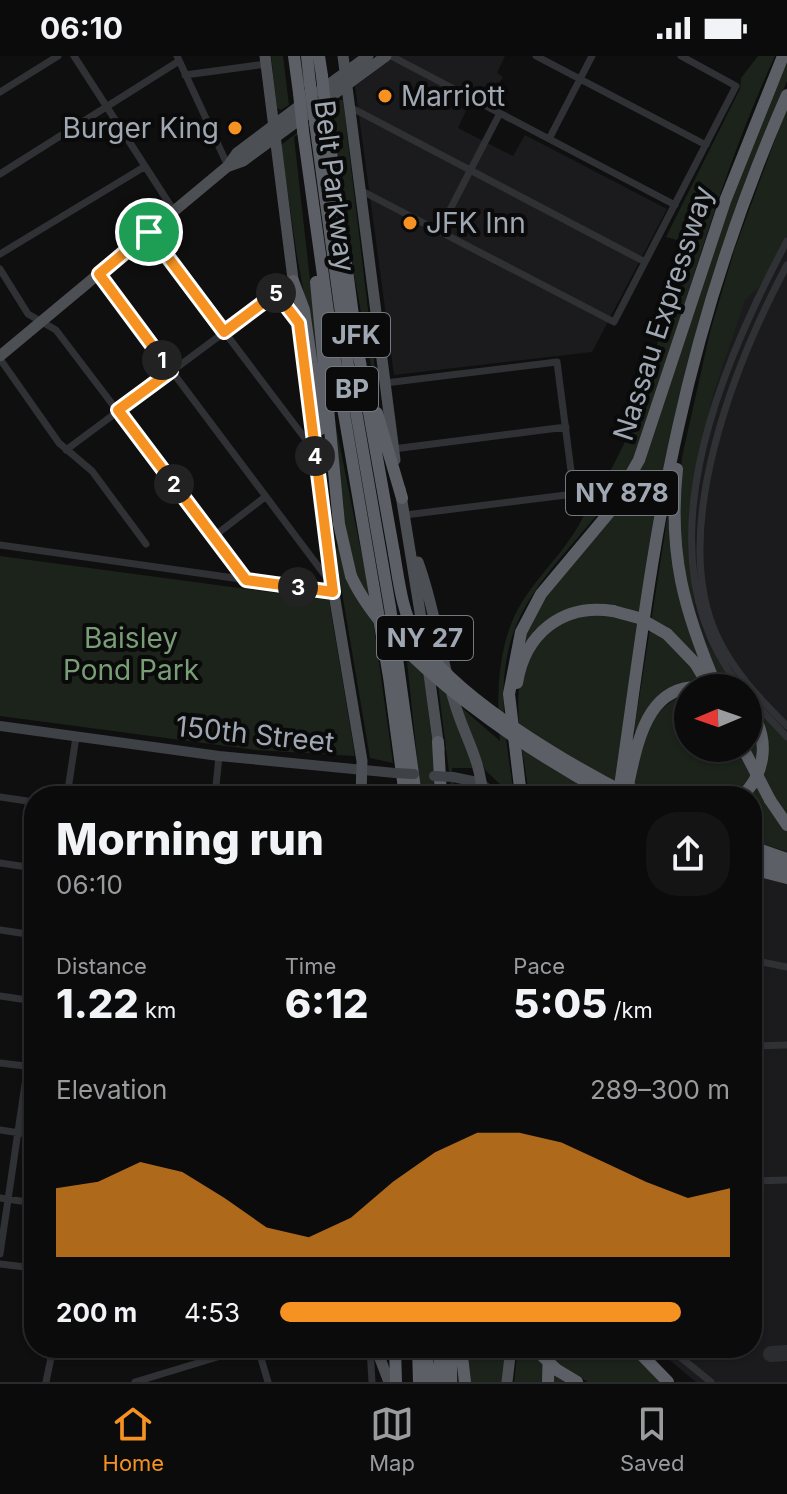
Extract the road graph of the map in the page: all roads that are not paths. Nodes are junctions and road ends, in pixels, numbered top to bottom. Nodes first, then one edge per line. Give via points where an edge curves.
1 (58, 56) edge
2 (74, 56) edge
3 (297, 56) edge
4 (319, 56) edge
5 (343, 56) edge
6 (368, 56) edge
7 (389, 56) edge
8 (536, 56) edge
9 (592, 56) edge
10 (681, 56) edge
11 (783, 56) edge
12 (178, 58) edge
13 (266, 60) edge
14 (345, 72) junction
15 (185, 75) junction
16 (580, 80) junction
17 (347, 85) junction
18 (0, 92) edge
19 (787, 95) edge
20 (106, 107) junction
21 (350, 107) junction
22 (500, 113) junction
23 (274, 131) junction
24 (549, 139) junction
25 (706, 145) junction
26 (228, 166) junction
27 (144, 167) junction
28 (469, 171) junction
29 (0, 174) edge
30 (360, 190) junction
31 (311, 191) junction
32 (675, 205) junction
33 (174, 211) junction
34 (440, 229) junction
35 (149, 232) junction
36 (787, 241) edge
37 (0, 254) edge
38 (645, 262) junction
39 (787, 265) edge
40 (0, 269) edge
41 (99, 274) junction
42 (348, 277) junction
43 (293, 281) junction
44 (276, 293) junction
45 (42, 321) junction
46 (299, 323) junction
47 (224, 332) junction
48 (0, 357) edge
49 (171, 371) junction
50 (691, 375) junction
51 (385, 383) junction
52 (118, 410) junction
53 (566, 427) junction
54 (393, 449) junction
55 (66, 450) junction
56 (323, 451) junction
57 (265, 497) junction
58 (402, 498) junction
59 (405, 515) junction
60 (408, 534) junction
61 (213, 537) junction
62 (146, 544) dead end
63 (0, 545) edge
64 (246, 580) junction
65 (332, 588) junction
66 (701, 664) junction
67 (706, 674) edge
68 (732, 674) edge
69 (674, 694) edge
70 (762, 711) edge
71 (0, 726) edge
72 (787, 726) edge
73 (76, 737) junction
74 (787, 737) edge
75 (438, 742) joint
76 (546, 747) junction
77 (219, 756) junction
78 (750, 762) edge
79 (761, 762) edge
80 (517, 766) junction
81 (362, 769) junction
82 (69, 786) edge
83 (216, 786) edge
84 (361, 786) edge
85 (407, 786) edge
86 (407, 786) edge
87 (443, 786) edge
88 (473, 786) edge
89 (481, 786) edge
90 (520, 786) edge
91 (595, 786) edge
92 (611, 786) edge
93 (620, 786) edge
94 (626, 786) edge
95 (630, 786) edge
96 (750, 786) edge
97 (0, 797) edge
98 (24, 801) edge
99 (787, 825) edge
100 (762, 850) edge
101 (787, 859) edge
102 (762, 860) edge
103 (0, 863) edge
104 (24, 867) edge
105 (787, 868) edge
106 (762, 872) edge
107 (787, 878) edge
108 (0, 930) edge
109 (24, 934) edge
110 (762, 962) edge
111 (787, 967) edge
112 (0, 996) edge
113 (24, 1000) edge
114 (787, 1045) edge
115 (762, 1046) edge
116 (0, 1063) edge
117 (24, 1066) edge
118 (24, 1103) edge
119 (0, 1130) edge
120 (18, 1133) junction
121 (24, 1134) edge
122 (787, 1180) edge
123 (762, 1181) edge
124 (4, 1199) edge
125 (24, 1202) edge
126 (0, 1254) edge
127 (0, 1264) edge
128 (24, 1267) edge
129 (51, 1358) edge
130 (214, 1358) edge
131 (261, 1358) edge
132 (373, 1358) edge
133 (378, 1358) edge
134 (418, 1358) edge
135 (427, 1358) edge
136 (440, 1358) edge
137 (451, 1358) edge
138 (462, 1358) edge
139 (510, 1358) edge
140 (544, 1358) edge
141 (549, 1358) edge
142 (681, 1358) edge
143 (646, 1359) joint
144 (46, 1382) edge
145 (135, 1382) edge
146 (268, 1382) edge
147 (372, 1382) edge
148 (389, 1382) edge
149 (419, 1382) edge
150 (430, 1382) edge
151 (440, 1382) edge
152 (451, 1382) edge
153 (465, 1382) edge
154 (507, 1382) edge
155 (548, 1382) edge
156 (575, 1382) edge
157 (668, 1382) edge
158 (674, 1382) edge
159 (711, 1382) edge

1 - 18 street
2 - 20 street
3 - 31 highway, Belt Parkway / BP, bridge
3 - 85 highway, Belt Parkway / BP, bridge via 310,84 347,355 390,607
4 - 42 highway, JFK, bridge
5 - 14 main road, NY 27
6 - 14 main road
7 - 17 main road
7 - 22 street
8 - 16 street
9 - 16 street
10 - 25 street via 736,86
11 - 80 highway, Nassau Expressway / NY 878 via 731,182 639,460 608,514 541,594 521,632 509,694
12 - 15 street
12 - 20 street
13 - 15 street
13 - 23 main road, NY 27
14 - 17 main road, NY 27
14 - 23 main road
15 - 26 street
16 - 24 street
16 - 25 street
17 - 21 main road, NY 27
17 - 23 main road
19 - 50 highway, Nassau Expressway / NY 878 via 733,233
20 - 27 street
20 - 29 street
21 - 28 street
21 - 30 main road, NY 27
22 - 24 street
22 - 28 street
23 - 26 main road via 237,153
23 - 43 main road, NY 27
24 - 32 street
25 - 32 street
26 - 33 main road
27 - 33 street
27 - 37 street
28 - 34 street
28 - 38 street
30 - 34 street
30 - 51 main road, NY 27
31 - 56 highway
31 - 86 highway, Belt Parkway / BP
32 - 38 street
33 - 35 main road
34 - 38 street via 614,322
35 - 41 main road
35 - 47 street
36 - 68 street via 720,387 695,507 692,567 698,606 712,644
39 - 72 street via 749,340 725,407 710,474 700,562 708,611 724,651
40 - 45 street via 28,314
41 - 45 main road
41 - 49 street
42 - 58 highway via 384,448
42 - 76 highway, JFK, bridge via 408,619 429,654
43 - 44 street
43 - 46 main road, NY 27
43 - 56 highway via 304,310
44 - 46 street
44 - 47 street
45 - 48 main road
45 - 52 street via 56,330
46 - 56 main road, NY 27
47 - 49 street
47 - 56 street
48 - 55 street
49 - 52 street
49 - 57 street
50 - 66 highway via 676,478 674,545 681,595
50 - 93 highway, Nassau Expressway / NY 878 via 664,498
51 - 53 street via 557,362
51 - 54 main road, NY 27
52 - 55 street
52 - 61 street
53 - 54 street
53 - 59 street via 574,494
54 - 58 main road, NY 27
55 - 62 street via 92,471
56 - 65 main road, NY 27
56 - 91 highway, bridge via 336,540 366,603 456,691 531,747
57 - 61 street
57 - 65 street
58 - 59 main road, NY 27
59 - 60 main road, NY 27
60 - 75 main road, NY 27
60 - 89 main road via 429,590 454,702
61 - 64 street
63 - 64 street
64 - 65 street
65 - 81 main road, NY 27
66 - 67 highway, bridge
66 - 80 highway, bridge via 639,618 587,609 563,616 529,647 516,689
69 - 95 highway via 652,710 641,730
70 - 74 street
71 - 73 main road, 150th Street
73 - 77 main road, 150th Street
73 - 82 street
75 - 87 highway
76 - 92 highway, JFK, bridge
76 - 94 highway, bridge
77 - 81 main road, 150th Street
77 - 83 street
78 - 99 highway, bridge
79 - 96 highway
80 - 90 highway, Nassau Expressway / NY 878
81 - 84 main road, NY 27
81 - 88 main road, 150th Street, bridge via 453,777
97 - 98 street
100 - 101 highway
102 - 105 highway
103 - 104 street
106 - 107 highway
108 - 109 street
110 - 111 street
112 - 113 street
114 - 115 street
116 - 117 street
118 - 120 street
119 - 120 street
120 - 121 street
120 - 124 street
122 - 123 street
124 - 125 street
124 - 126 street
127 - 128 street
129 - 144 street
130 - 145 street
131 - 146 street
132 - 147 street
133 - 148 main road
134 - 149 highway
135 - 150 highway
136 - 151 highway
137 - 152 highway
138 - 153 highway
139 - 154 main road
140 - 156 highway, bridge
141 - 155 highway
142 - 159 street
143 - 157 highway
143 - 158 highway

